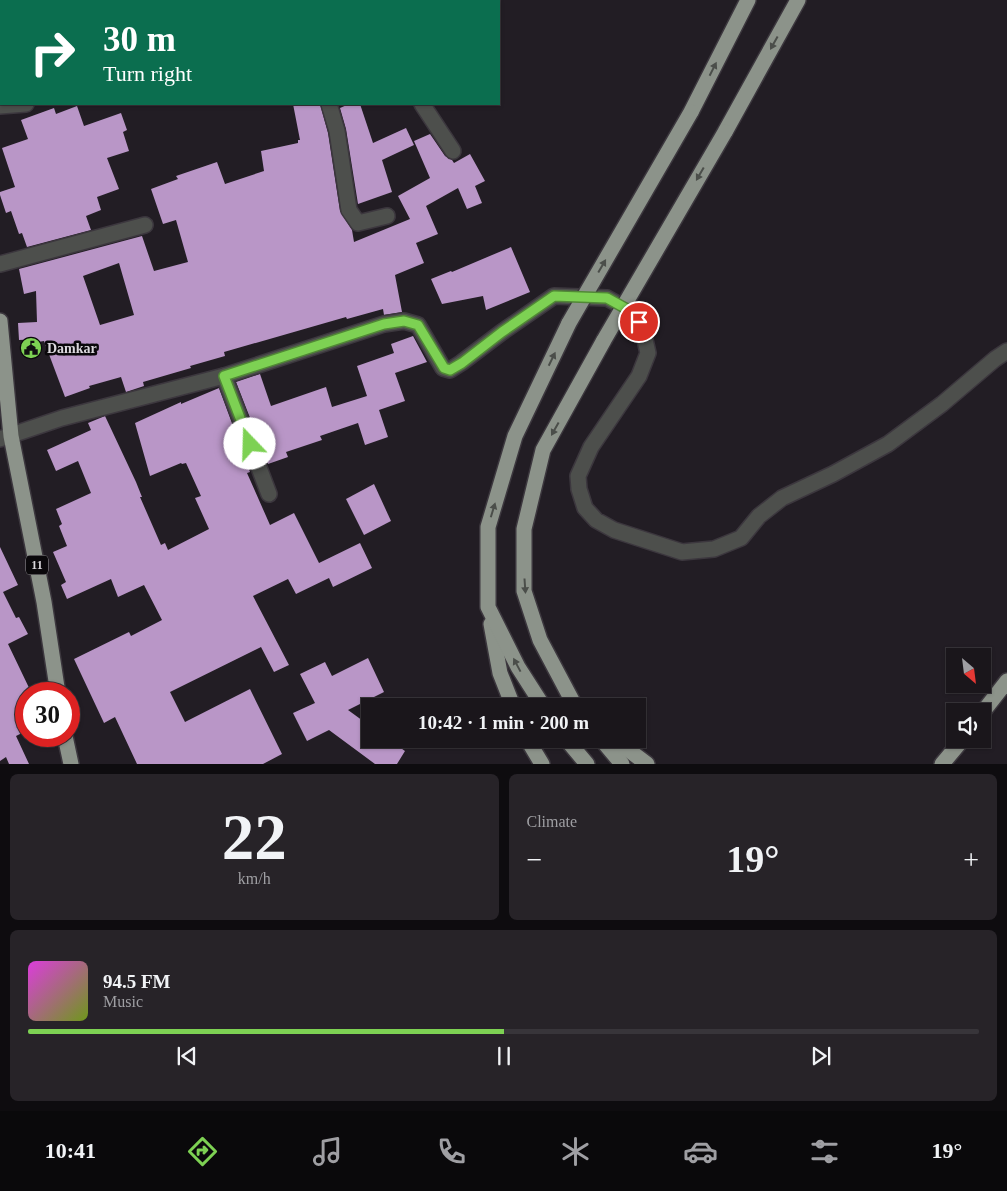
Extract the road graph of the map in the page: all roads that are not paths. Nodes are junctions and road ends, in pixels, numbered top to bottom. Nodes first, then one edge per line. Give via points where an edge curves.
1 (748, 0) edge
2 (798, 0) edge
3 (13, 105) edge
4 (329, 105) edge
5 (423, 105) edge
6 (0, 106) edge
7 (453, 151) dead end
8 (387, 216) dead end
9 (145, 225) dead end
10 (0, 264) edge
11 (0, 321) edge
12 (1007, 351) edge
13 (224, 376) junction
14 (6, 438) edge
15 (269, 494) dead end
16 (488, 607) junction
17 (1007, 681) edge
18 (56, 682) edge
19 (510, 698) edge
20 (537, 698) edge
21 (571, 698) edge
22 (990, 703) edge
23 (67, 747) edge
24 (532, 748) edge
25 (573, 748) edge
26 (609, 748) edge
27 (626, 748) edge
28 (955, 748) edge
29 (71, 764) edge
30 (542, 764) edge
31 (586, 764) edge
32 (622, 764) edge
33 (647, 764) edge
34 (942, 764) edge

16 -> 1 highway, bridge via 488,527 515,436 569,323 691,112
2 -> 21 highway, bridge via 543,450 524,529 524,591 540,640
3 - 6 street
4 - 8 street via 340,146 349,210 358,223
5 - 7 street
9 - 10 street
11 - 14 highway, 11
12 - 13 street via 888,444 782,498 759,516 741,538 714,549 682,552 614,530 596,520 585,508 579,489 578,476 591,447 638,376 648,352 644,331 634,313 607,298 554,296 450,370 444,368 418,325 404,321 384,324
13 - 14 street via 62,418
13 - 15 street
14 - 18 highway, 11 via 44,602
16 - 19 highway via 500,673
20 -> 16 highway
17 - 22 highway
23 - 29 highway
24 - 30 highway
25 - 31 highway
26 - 32 highway
27 - 33 highway
28 - 34 highway

